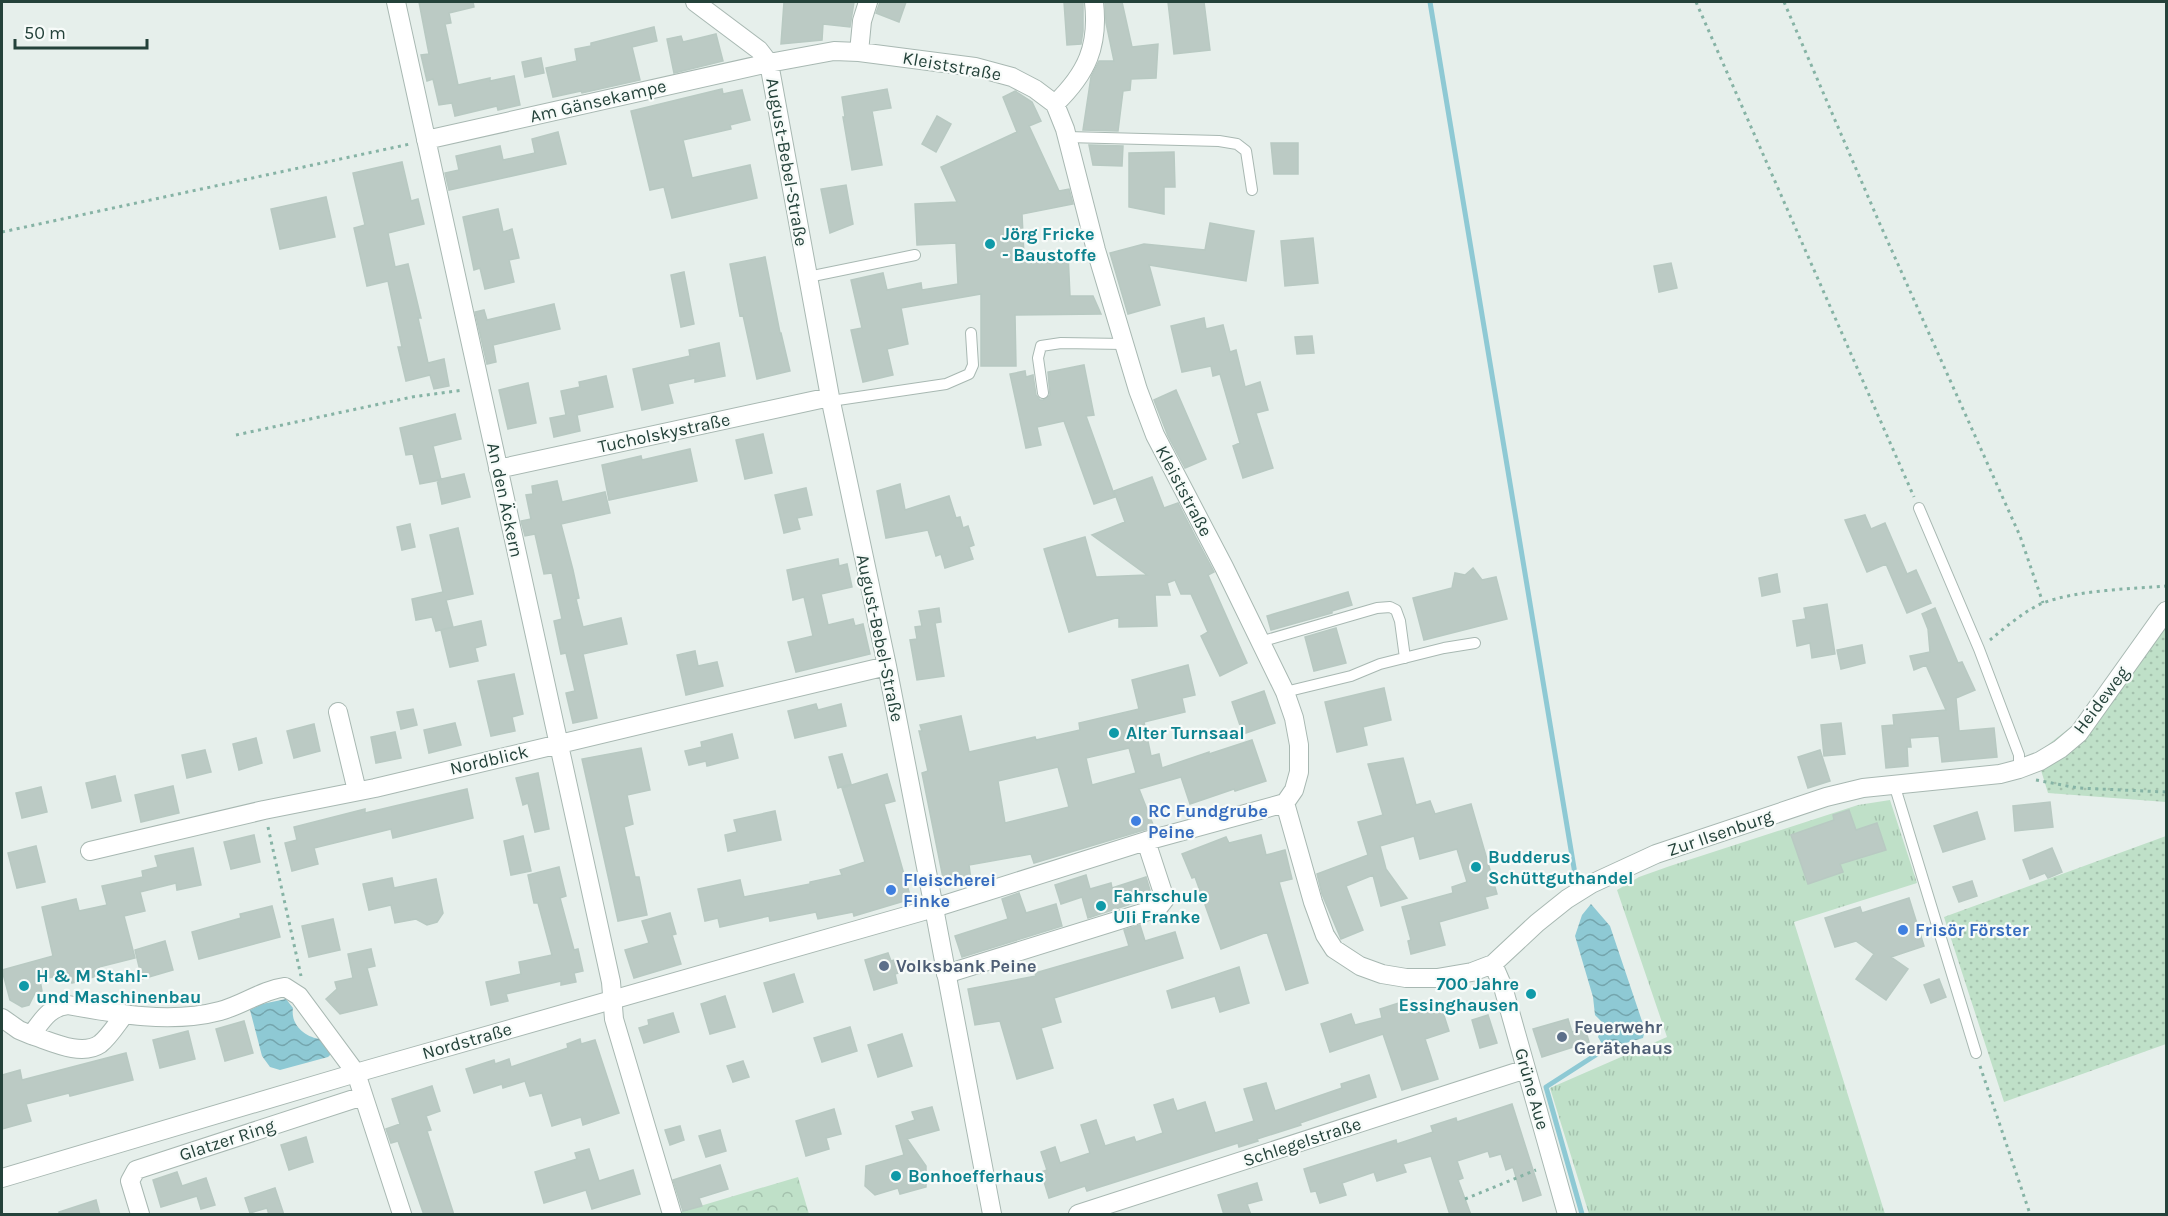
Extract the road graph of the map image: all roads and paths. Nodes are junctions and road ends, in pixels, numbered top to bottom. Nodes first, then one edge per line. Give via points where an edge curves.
1 (396, 2) edge
2 (695, 2) edge
3 (868, 2) edge
4 (1094, 2) edge
5 (1696, 2) edge
6 (1784, 2) edge
7 (859, 52) junction
8 (769, 63) junction
9 (1055, 104) junction
10 (1066, 137) junction
11 (426, 140) junction
12 (1252, 190) dead end
13 (2, 232) edge
14 (915, 255) dead end
15 (808, 277) junction
16 (971, 333) dead end
17 (1124, 344) junction
18 (480, 388) junction
19 (1043, 393) dead end
20 (830, 399) junction
21 (236, 435) dead end
22 (498, 469) junction
23 (1919, 508) joint
24 (2166, 586) edge
25 (2043, 603) junction
26 (2166, 611) edge
27 (1260, 642) junction
28 (1474, 643) dead end
29 (1979, 649) junction
30 (1405, 658) junction
31 (887, 666) junction
32 (1285, 692) junction
33 (338, 712) dead end
34 (558, 744) junction
35 (2019, 769) junction
36 (1894, 784) junction
37 (357, 791) junction
38 (2166, 792) edge
39 (1285, 803) junction
40 (264, 810) junction
41 (1146, 841) junction
42 (90, 851) dead end
43 (934, 908) junction
44 (1493, 964) junction
45 (946, 974) junction
46 (298, 996) junction
47 (612, 999) junction
48 (124, 1015) junction
49 (2, 1018) edge
50 (31, 1035) junction
51 (1976, 1053) joint
52 (1526, 1069) junction
53 (356, 1073) junction
54 (363, 1096) junction
55 (1553, 1163) junction
56 (2, 1178) edge
57 (1465, 1199) dead end
58 (139, 1210) edge
59 (402, 1215) edge
60 (672, 1215) edge
61 (992, 1215) edge
62 (1077, 1215) edge
63 (1567, 1215) edge
64 (2030, 1215) edge

1 - 11 street, An den Äckern
2 - 8 street via 759,50
3 - 7 street
4 - 9 street via 1096,27 1092,49 1071,89
5 - 23 path
6 - 25 path via 2020,536
7 - 8 street, Kleiststraße via 834,51
7 - 9 street, Kleiststraße via 975,67 1012,77
8 - 11 street, Am Gänsekampe
8 - 15 street, August-Bebel-Straße
9 - 10 street, Kleiststraße
10 - 12 lane via 1238,144 1246,151
10 - 17 street, Kleiststraße
11 - 13 path
11 - 18 street, An den Äckern
14 - 15 lane
15 - 20 street, August-Bebel-Straße
16 - 20 lane via 973,365 969,374 946,384
17 - 19 lane via 1041,346 1038,358
17 - 27 street, Kleiststraße via 1155,435
18 - 21 path via 412,397
18 - 22 street, An den Äckern
20 - 22 street, Tucholskystraße
20 - 31 street, August-Bebel-Straße
22 - 34 street, An den Äckern
23 - 29 lane
24 - 25 path
25 - 29 path
26 - 35 street, Heideweg via 2079,733 2060,749
27 - 30 lane via 1390,607 1396,610 1400,621
27 - 32 street, Kleiststraße
28 - 30 lane
29 - 35 lane via 2019,755
30 - 32 lane
31 - 34 street, Nordblick
31 - 43 street, August-Bebel-Straße
32 - 39 street, Kleiststraße via 1294,718 1299,754 1294,790
33 - 37 street
34 - 37 street, Nordblick
34 - 47 street, An den Äckern
35 - 36 street, Zur Ilsenburg
35 - 38 path via 2038,782
36 - 44 street, Zur Ilsenburg via 1826,797 1619,870 1567,899
36 - 51 lane
37 - 40 street, Nordblick
39 - 41 street
39 - 44 street, Zur Ilsenburg via 1313,902 1334,949 1360,966 1406,978 1437,978
40 - 42 street, Nordblick
40 - 46 path via 301,972
41 - 43 street
41 - 45 street via 1165,899 1158,908
43 - 45 street, August-Bebel-Straße
43 - 47 street, Nordstraße
44 - 52 street, Grüne Aue
45 - 61 street, August-Bebel-Straße
46 - 48 street via 285,987 270,989 234,1007 207,1014
46 - 53 street
47 - 53 street, Nordstraße
47 - 60 street, An den Äckern via 614,1019
48 - 50 street via 60,1006 49,1012
48 - 50 street via 100,1044 90,1048 73,1048
49 - 50 street
51 - 64 path
52 - 55 street, Grüne Aue
52 - 62 street, Schlegelstraße
53 - 54 street
53 - 56 street, Nordstraße
54 - 58 street, Glatzer Ring via 136,1170 130,1180
54 - 59 street
55 - 57 path
55 - 63 street, Grüne Aue

